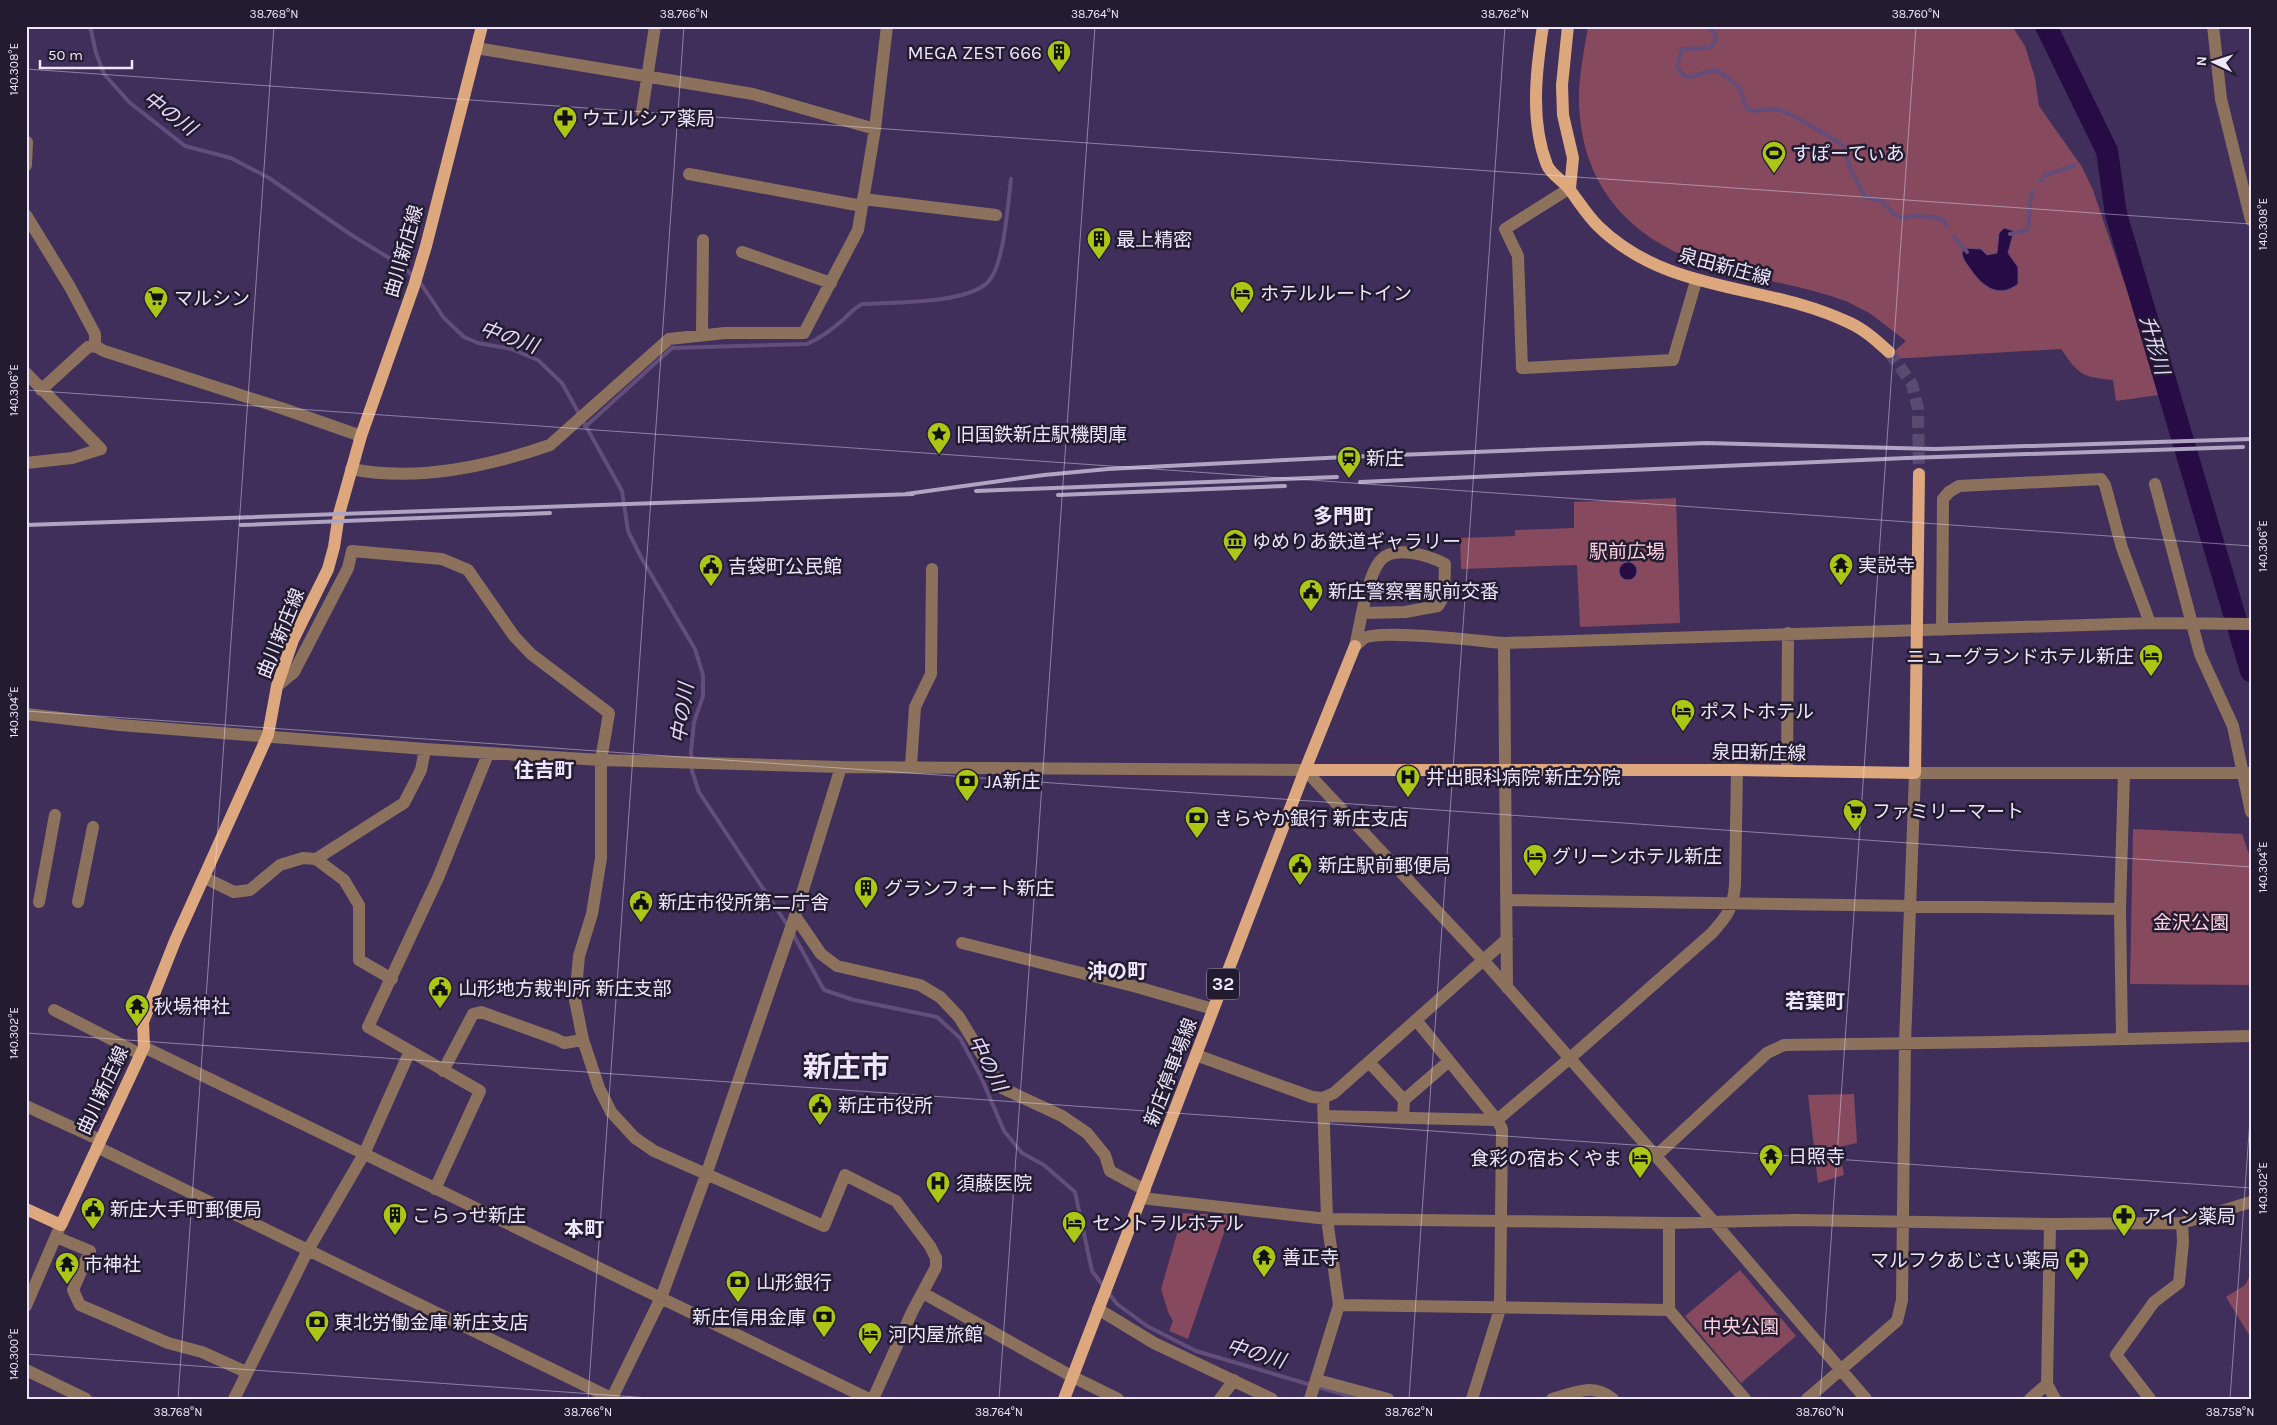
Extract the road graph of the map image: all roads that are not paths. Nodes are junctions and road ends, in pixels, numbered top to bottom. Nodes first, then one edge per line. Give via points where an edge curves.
1 (482, 26) edge
2 (655, 26) edge
3 (887, 26) edge
4 (1543, 26) edge
5 (1568, 26) edge
6 (2213, 26) edge
7 (476, 48) junction
8 (648, 77) junction
9 (642, 112) dead end
10 (875, 128) junction
11 (27, 142) edge
12 (26, 165) edge
13 (689, 174) dead end
14 (1570, 188) junction
15 (863, 202) junction
16 (26, 215) edge
17 (996, 215) dead end
18 (2251, 220) edge
19 (703, 240) dead end
20 (742, 252) dead end
21 (1696, 281) junction
22 (831, 283) junction
23 (702, 334) junction
24 (95, 346) junction
25 (1889, 352) tunnel mouth
26 (26, 373) edge
27 (41, 390) junction
28 (361, 436) junction
29 (26, 463) edge
30 (351, 468) junction
31 (1919, 474) tunnel mouth
32 (2155, 484) dead end
33 (932, 569) dead end
34 (1363, 613) junction
35 (2150, 623) junction
36 (2196, 623) junction
37 (2251, 624) edge
38 (1916, 630) junction
39 (1942, 630) junction
40 (1788, 633) junction
41 (1504, 643) junction
42 (1355, 646) junction
43 (277, 686) junction
44 (26, 714) edge
45 (268, 735) junction
46 (425, 750) junction
47 (488, 754) junction
48 (601, 760) junction
49 (911, 766) junction
50 (841, 767) junction
51 (1305, 770) junction
52 (1504, 770) junction
53 (1737, 770) junction
54 (1787, 771) junction
55 (1915, 773) junction
56 (2124, 773) junction
57 (2246, 773) edge
58 (2251, 812) edge
59 (55, 815) dead end
60 (93, 827) dead end
61 (316, 859) junction
62 (205, 878) junction
63 (1508, 900) junction
64 (39, 902) dead end
65 (78, 902) dead end
66 (1734, 904) junction
67 (1911, 905) junction
68 (2120, 909) junction
69 (794, 918) junction
70 (1507, 939) junction
71 (962, 943) dead end
72 (1484, 961) junction
73 (392, 979) junction
74 (1507, 988) junction
75 (1213, 1009) junction
76 (54, 1010) dead end
77 (1416, 1020) junction
78 (2251, 1036) edge
79 (2122, 1039) junction
80 (583, 1040) junction
81 (1905, 1043) junction
82 (142, 1050) junction
83 (410, 1051) junction
84 (1196, 1055) junction
85 (1569, 1059) junction
86 (1449, 1061) junction
87 (1369, 1062) junction
88 (443, 1071) junction
89 (1323, 1098) junction
90 (1404, 1100) junction
91 (26, 1106) edge
92 (1324, 1116) junction
93 (1403, 1118) junction
94 (1497, 1120) junction
95 (98, 1144) junction
96 (364, 1154) junction
97 (1656, 1156) junction
98 (706, 1175) junction
99 (435, 1190) junction
100 (1143, 1194) junction
101 (2251, 1202) edge
102 (26, 1209) edge
103 (1327, 1219) junction
104 (1902, 1220) junction
105 (1502, 1222) junction
106 (1669, 1222) junction
107 (1714, 1222) junction
108 (2182, 1223) junction
109 (2050, 1224) junction
110 (61, 1225) junction
111 (56, 1237) junction
112 (308, 1250) junction
113 (923, 1293) junction
114 (661, 1298) junction
115 (1100, 1303) junction
116 (1339, 1305) junction
117 (26, 1306) edge
118 (1500, 1309) junction
119 (1669, 1310) junction
120 (26, 1370) edge
121 (1840, 1370) junction
122 (246, 1372) junction
123 (1073, 1377) junction
124 (1234, 1380) junction
125 (1316, 1380) junction
126 (2047, 1384) junction
127 (1310, 1396) edge
128 (613, 1398) edge
129 (86, 1399) edge
130 (234, 1399) edge
131 (869, 1399) edge
132 (873, 1399) edge
133 (1064, 1399) edge
134 (1118, 1399) edge
135 (1220, 1399) edge
136 (1272, 1399) edge
137 (1388, 1399) edge
138 (1472, 1399) edge
139 (1552, 1399) edge
140 (1613, 1399) edge
141 (1745, 1399) edge
142 (1807, 1399) edge
143 (1866, 1399) edge
144 (2030, 1399) edge
145 (2055, 1399) edge
146 (2150, 1399) edge

1 - 7 main road, 曲川新庄線
2 - 8 street
3 - 10 street
4 - 14 main road, 泉田新庄線 via 1536,121 1548,167
5 - 14 main road via 1562,85 1563,115 1573,158
6 - 18 street via 2221,99
7 - 8 street
7 - 28 main road, 曲川新庄線 via 426,246
8 - 9 street
8 - 10 street via 753,94
10 - 15 street
11 - 12 street
13 - 15 street
14 - 21 main road, 泉田新庄線 via 1598,226 1630,250
14 - 21 street via 1506,229 1518,256 1522,368 1673,360
15 - 17 street
15 - 22 street via 858,230
16 - 24 street via 95,334
19 - 23 street
20 - 22 street
21 - 25 main road, 泉田新庄線 via 1816,308 1851,323
22 - 23 street via 804,333
23 - 30 street via 669,339 550,445 456,470 376,474
24 - 27 street via 88,347
24 - 28 street via 104,352
26 - 27 street
27 - 29 street via 101,449 72,458
28 - 30 main road, 曲川新庄線
30 - 43 main road, 曲川新庄線 via 328,569 293,640
31 - 38 main road
32 - 36 street
33 - 49 street via 931,674 915,707
34 - 34 street via 1376,569 1388,555 1400,552 1435,558 1445,564 1444,596 1438,606 1405,612
34 - 42 street
35 - 36 street
35 - 39 street
35 - 39 street via 2101,479 1959,486 1949,492 1944,499
36 - 37 street
36 - 57 street via 2200,654 2233,726
38 - 39 street
38 - 40 street
38 - 55 main road
40 - 41 street
40 - 54 street
41 - 42 street via 1381,636 1364,638
41 - 52 street
42 - 51 main road, 新庄停車場線 / 32
43 - 45 main road, 曲川新庄線
43 - 48 street via 294,672 348,568 352,551 442,559 468,570 514,636 537,658 609,713
44 - 45 street via 120,725
45 - 46 street
45 - 62 main road, 曲川新庄線
46 - 47 street
46 - 61 street via 421,770 404,803
47 - 48 street
47 - 73 street via 438,878
48 - 50 street
48 - 80 street via 600,858 592,914 579,956 575,1000
49 - 50 street
49 - 51 street
50 - 69 street
51 - 52 main road, 泉田新庄線
51 - 72 street
51 - 75 main road, 新庄停車場線 / 32
52 - 53 main road, 泉田新庄線
52 - 63 street
53 - 54 main road, 泉田新庄線
53 - 66 street
54 - 55 main road, 泉田新庄線
55 - 56 street
55 - 67 street
56 - 57 street
56 - 68 street
57 - 58 street
59 - 64 street
60 - 65 street
61 - 62 street via 302,858 280,865 250,890 234,892
61 - 73 street via 344,880 359,905 360,960
62 - 82 main road, 曲川新庄線 via 143,1022
63 - 66 street
63 - 70 street
66 - 67 street
66 - 85 street via 1712,933
67 - 68 street
67 - 81 street
68 - 79 street
69 - 98 street
69 - 100 street via 821,954 837,966 920,985 940,997 959,1017 1002,1088 1062,1116 1087,1133 1105,1155 1110,1171
70 - 72 street
70 - 74 street
71 - 75 street
72 - 74 street
72 - 77 street
73 - 83 street via 368,1027
74 - 85 street
75 - 84 main road, 新庄停車場線 / 32
76 - 82 street
77 - 86 street
77 - 87 street
78 - 79 street
79 - 81 street
80 - 88 street via 564,1044 556,1038 481,1012 473,1014
80 - 98 street via 611,1112 635,1138 654,1151
81 - 97 street via 1784,1044 1767,1053
81 - 104 street
82 - 95 main road, 曲川新庄線
82 - 96 street
83 - 88 street
83 - 96 street
84 - 89 street via 1312,1097
84 - 100 main road, 新庄停車場線 / 32
85 - 94 street
85 - 97 street
86 - 90 street
86 - 94 street
87 - 89 street via 1334,1093
87 - 90 street
88 - 99 street via 480,1091
89 - 92 street
90 - 93 street
91 - 95 street
92 - 93 street
92 - 103 street
93 - 94 street
94 - 105 street via 1502,1129
95 - 110 main road, 曲川新庄線
95 - 112 street
96 - 99 street
96 - 112 street
97 - 107 street
98 - 113 street via 824,1226 845,1174 888,1196 896,1201 936,1258 936,1267
98 - 114 street
99 - 114 street
100 - 103 street
100 - 115 main road, 新庄停車場線 / 32
101 - 108 street
102 - 110 main road
103 - 105 street
103 - 116 street
104 - 107 street
104 - 109 street
104 - 121 street via 1902,1300 1897,1321
105 - 106 street
105 - 118 street
106 - 107 street
106 - 119 street
107 - 121 street
108 - 109 street
108 - 146 street via 2179,1283 2154,1302 2116,1355
109 - 126 street
110 - 111 street
111 - 117 street
111 - 122 street via 90,1250 74,1290 80,1305
112 - 122 street
112 - 128 street
113 - 123 street
113 - 132 street
114 - 128 street
114 - 131 street
115 - 123 main road, 新庄停車場線 / 32
115 - 124 street via 1154,1343
116 - 118 street
116 - 125 street
118 - 119 street
118 - 138 street
119 - 141 street
120 - 129 street
121 - 142 street
121 - 143 street
122 - 130 street
123 - 133 main road, 新庄停車場線 / 32
123 - 134 street
124 - 135 street
124 - 136 street
125 - 127 street
125 - 137 street
126 - 144 street
126 - 145 street
139 - 140 street via 1595,1388

